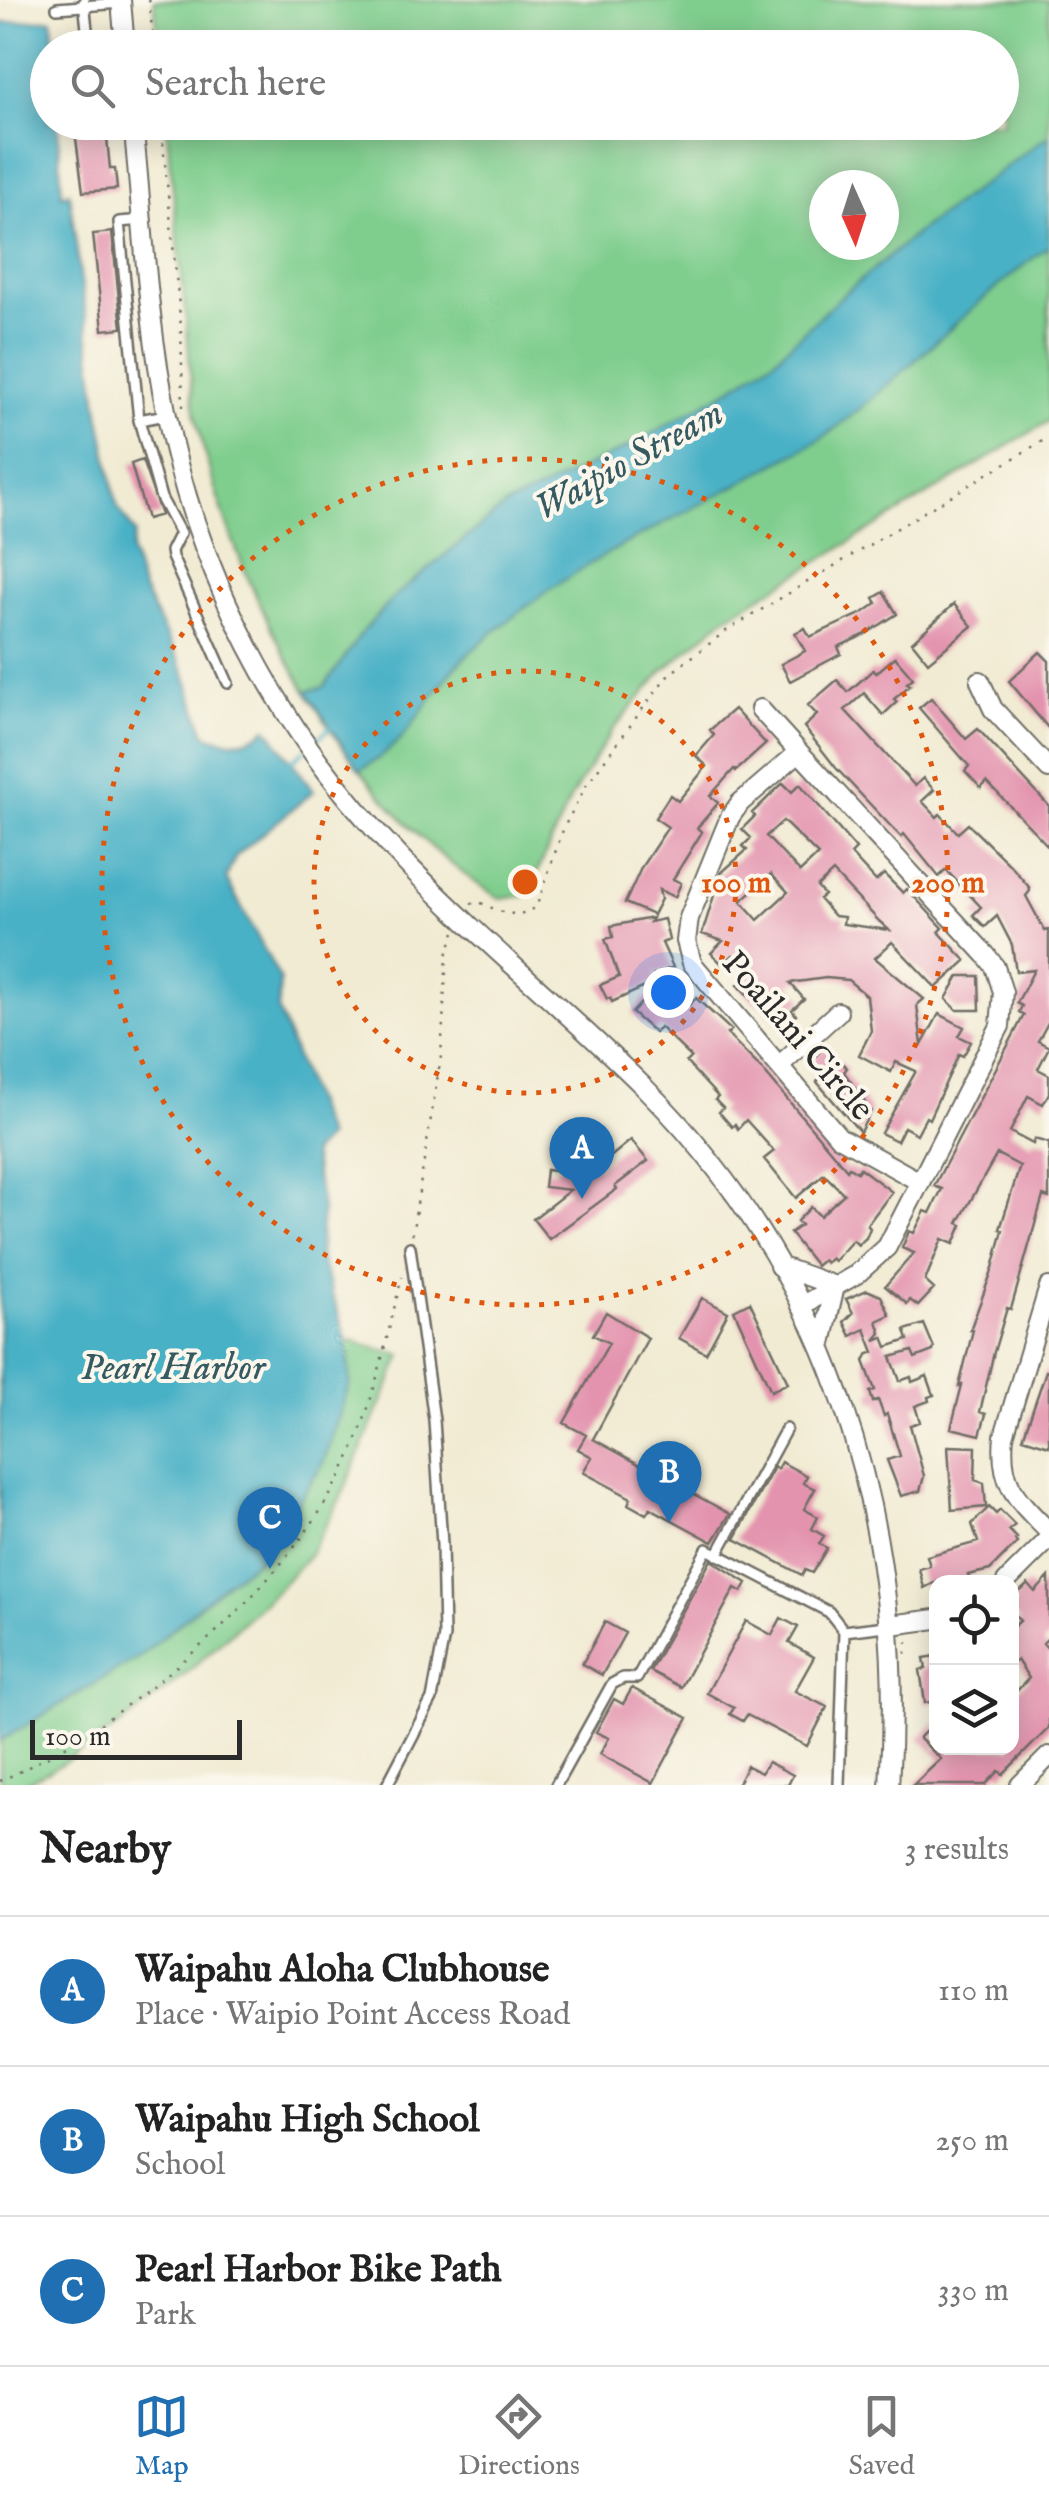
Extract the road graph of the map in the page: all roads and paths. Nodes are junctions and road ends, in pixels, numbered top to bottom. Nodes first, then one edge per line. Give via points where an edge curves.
1 (149, 0) edge
2 (121, 1) edge
3 (84, 3) edge
4 (58, 8) dead end
5 (87, 30) edge
6 (123, 30) edge
7 (152, 30) edge
8 (135, 140) edge
9 (163, 140) edge
10 (143, 220) junction
11 (174, 412) junction
12 (139, 420) junction
13 (1049, 437) edge
14 (980, 681) dead end
15 (228, 683) dead end
16 (760, 709) dead end
17 (799, 752) junction
18 (1049, 769) edge
19 (461, 916) junction
20 (838, 1012) dead end
21 (780, 1065) junction
22 (920, 1182) junction
23 (410, 1247) junction
24 (780, 1266) junction
25 (835, 1286) junction
26 (1049, 1288) edge
27 (801, 1306) junction
28 (821, 1348) junction
29 (786, 1429) dead end
30 (1049, 1536) edge
31 (717, 1554) junction
32 (1013, 1575) edge
33 (929, 1620) edge
34 (891, 1625) junction
35 (844, 1631) junction
36 (1049, 1756) edge
37 (0, 1781) edge
38 (387, 1785) edge
39 (556, 1785) edge
40 (839, 1785) edge
41 (889, 1785) edge
42 (1020, 1785) edge

1 - 7 path
2 - 3 lane
2 - 6 street
3 - 4 lane
3 - 5 lane
8 - 10 street
9 - 11 path via 182,327
10 - 11 street via 157,361
10 - 12 lane via 120,222
11 - 12 lane
11 - 19 street via 178,466 200,535 289,718 391,848
12 - 15 lane via 160,498 180,533 172,557
13 - 19 path via 726,631 667,676 587,784 529,912 504,913 479,902
14 - 18 street via 992,709
16 - 17 street
17 - 21 street, Poailani Circle via 730,816 686,941 700,974
17 - 22 street via 986,955 999,979 1000,1026
19 - 23 path via 448,955 441,1056
19 - 24 street via 646,1089 732,1193
20 - 21 street
21 - 22 street, Poailani Circle via 839,1137
22 - 25 street via 886,1247
23 - 37 path via 372,1404 344,1470 302,1537 233,1616 142,1696
23 - 38 lane via 434,1420 444,1636 432,1698
24 - 25 street
24 - 27 street
25 - 27 street
25 - 28 street
26 - 30 street via 1002,1455 1010,1488
27 - 28 street
28 - 34 street via 872,1503
29 - 31 lane
30 - 32 street
31 - 35 lane via 829,1612
31 - 39 lane via 707,1549 637,1678 612,1684
33 - 34 street
34 - 35 lane
34 - 41 street
35 - 40 lane
36 - 42 street

